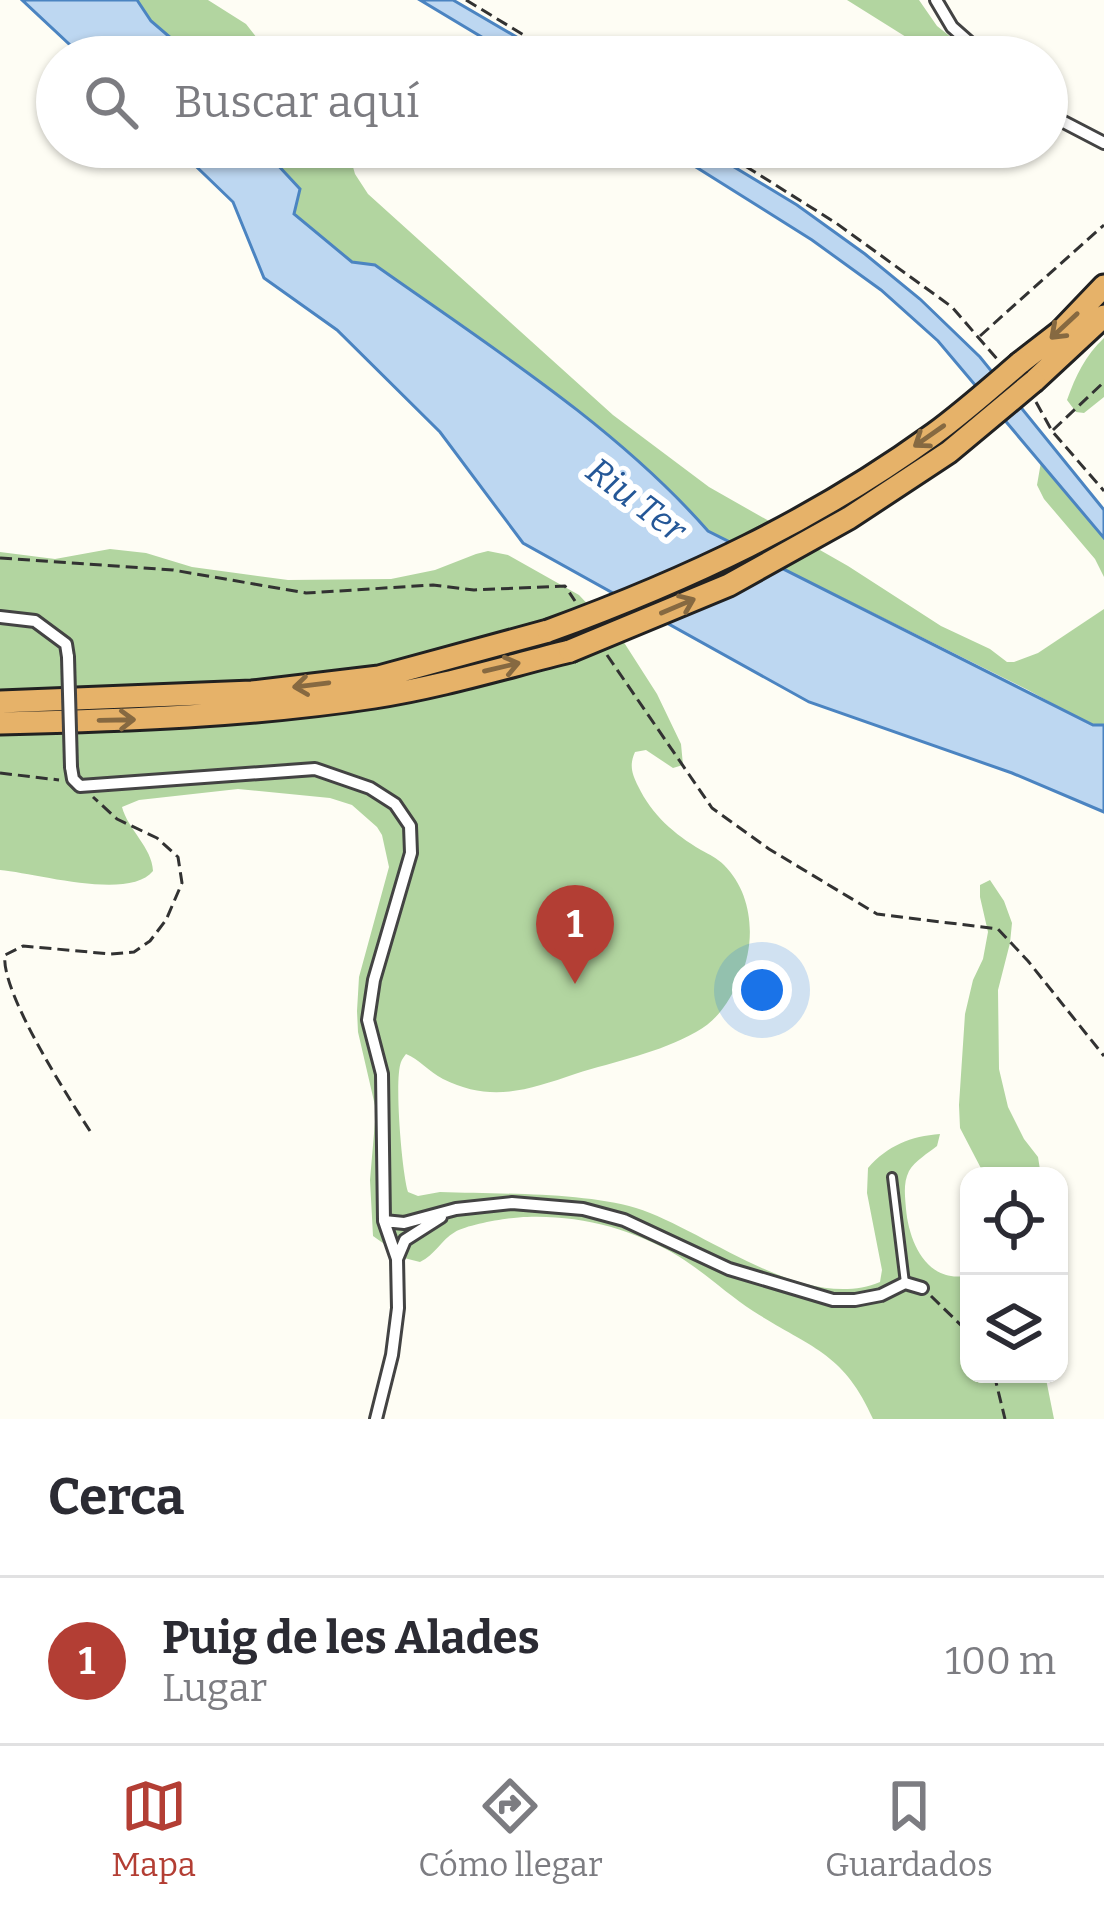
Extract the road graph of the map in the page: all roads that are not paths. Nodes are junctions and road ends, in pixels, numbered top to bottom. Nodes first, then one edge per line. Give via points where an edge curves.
1 (936, 0) edge
2 (962, 36) edge
3 (1068, 122) edge
4 (1104, 143) edge
5 (1104, 286) edge
6 (1104, 316) edge
7 (1024, 378) junction
8 (0, 617) edge
9 (0, 703) edge
10 (0, 723) edge
11 (892, 1177) dead end
12 (455, 1209) junction
13 (384, 1221) junction
14 (398, 1259) junction
15 (905, 1283) junction
16 (922, 1288) road end
17 (376, 1419) edge

1 - 2 street
3 - 4 street
5 -> 7 highway
6 - 7 highway
7 -> 9 highway, bridge via 723,561 548,632 379,677 253,692
10 -> 7 highway, bridge via 269,711 379,697 570,651 729,585 849,518 949,452
8 - 13 street, bridge via 35,620 66,644 75,777 315,769 370,788 410,826 411,853 368,1020 382,1074
11 - 15 lane
12 - 13 street
12 - 14 street via 405,1240
12 - 15 street via 583,1209 729,1269 833,1300 881,1295
13 - 14 street
14 - 17 street via 392,1355
15 - 16 street

